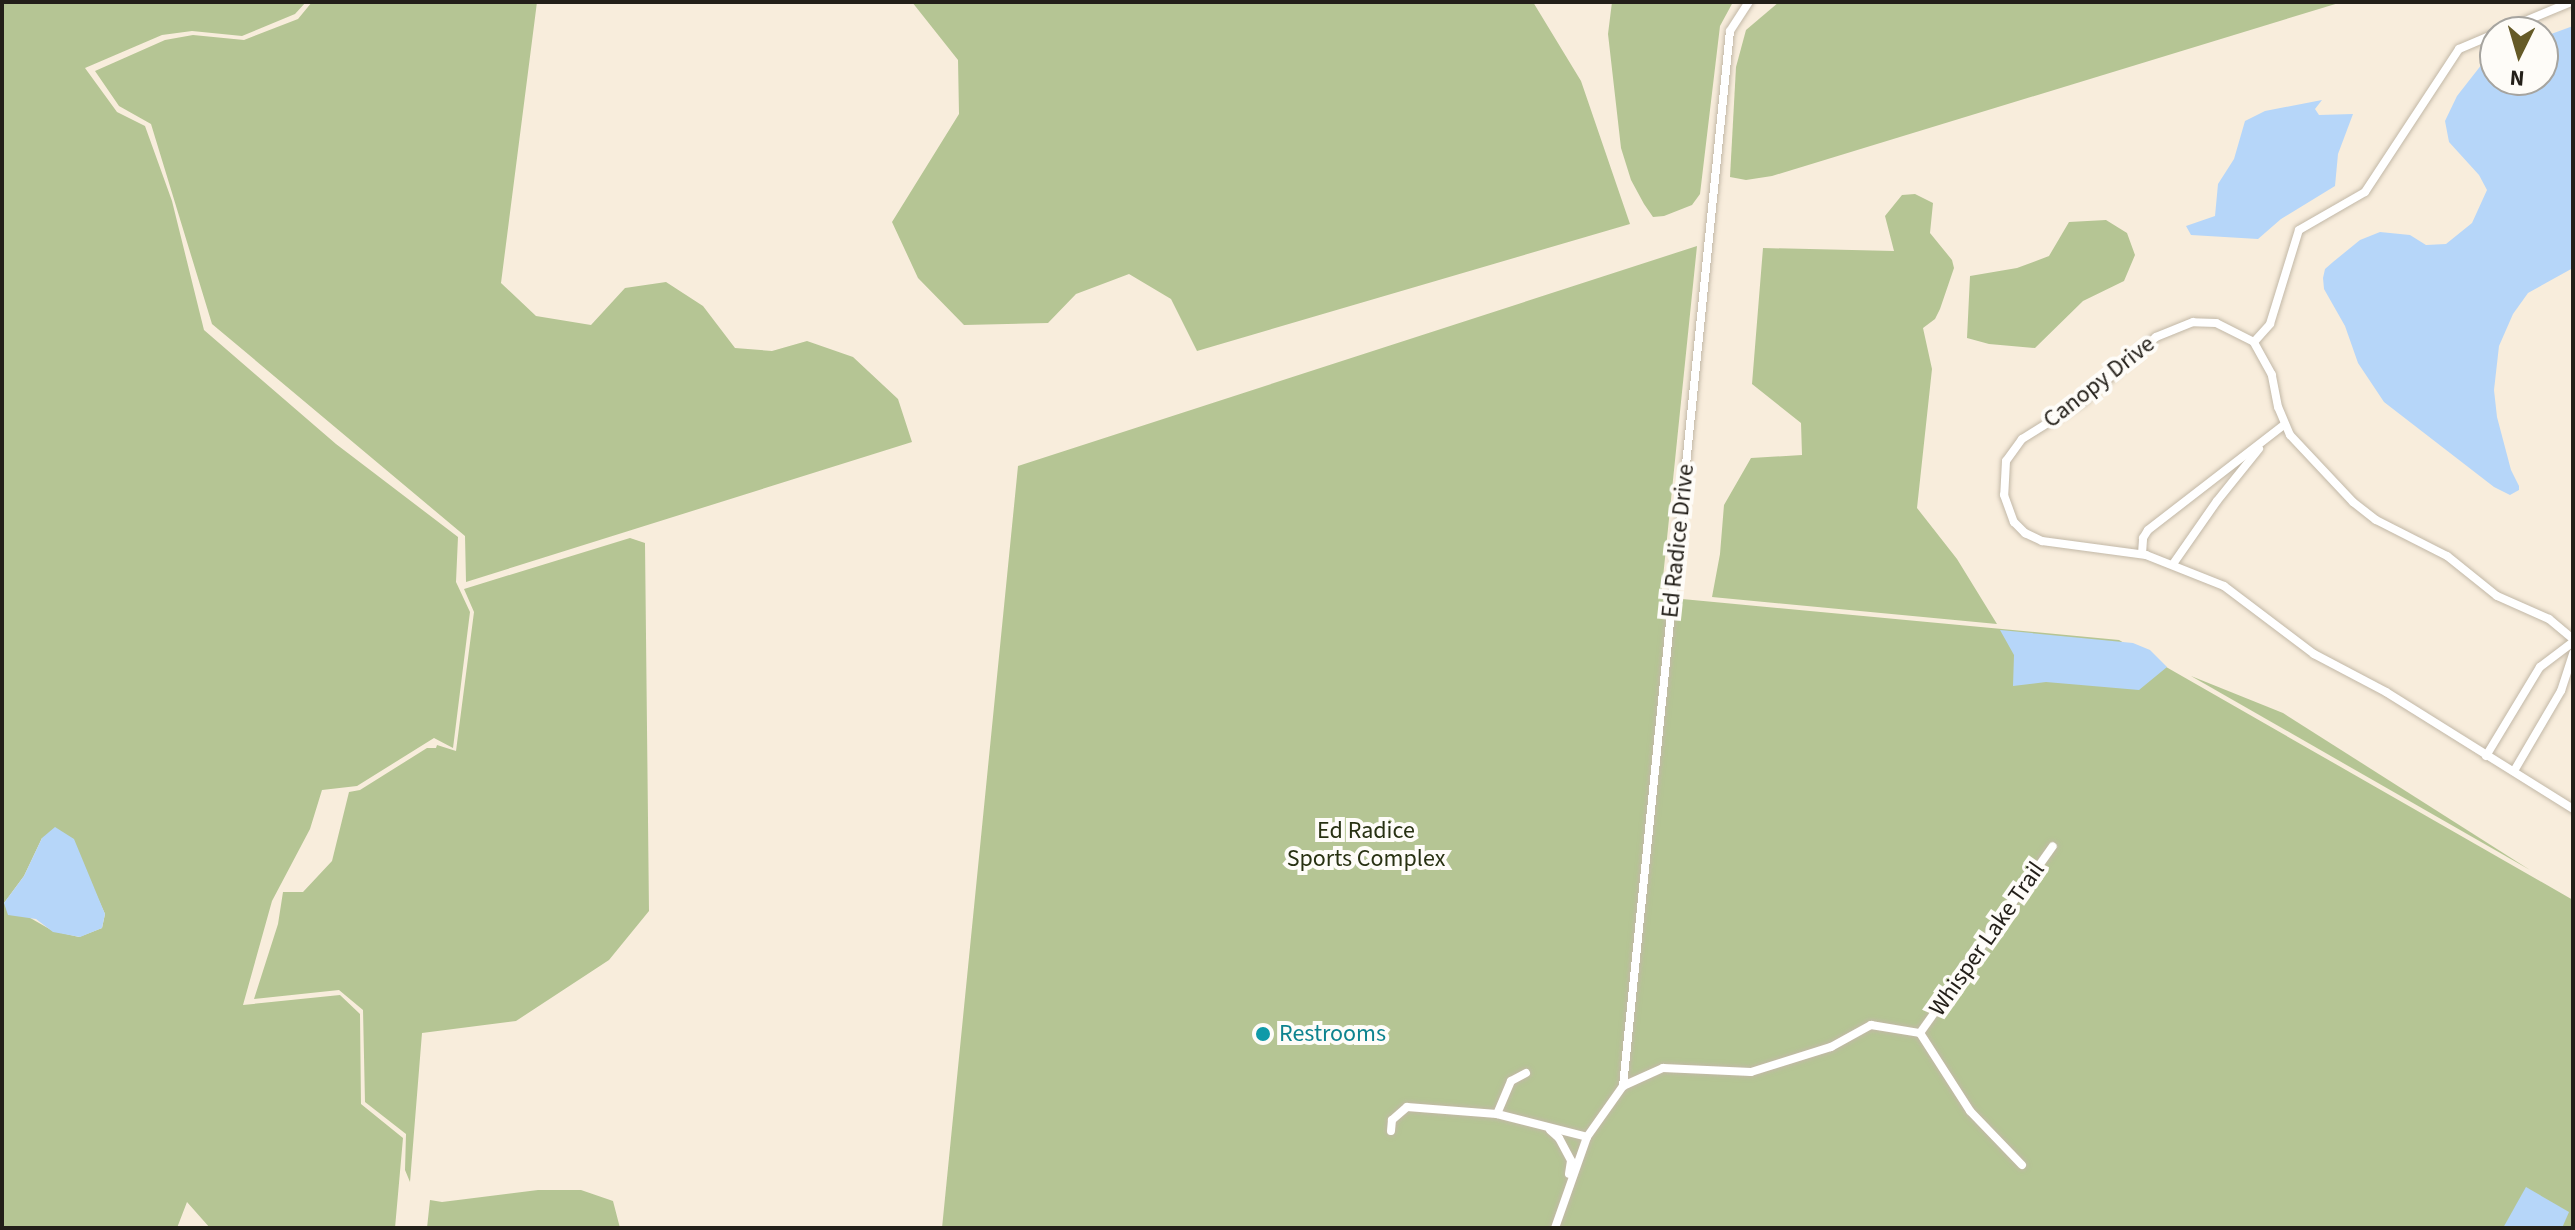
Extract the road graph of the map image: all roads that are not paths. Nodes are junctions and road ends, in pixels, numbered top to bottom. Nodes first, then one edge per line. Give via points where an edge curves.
1 (1749, 2) edge
2 (2571, 2) edge
3 (2538, 16) edge
4 (2479, 41) edge
5 (2254, 342) junction
6 (2285, 424) junction
7 (2262, 445) junction
8 (2142, 554) junction
9 (2173, 564) junction
10 (2573, 640) edge
11 (2573, 653) edge
12 (2486, 756) junction
13 (2514, 771) junction
14 (2573, 809) edge
15 (2053, 846) dead end
16 (1920, 1033) junction
17 (1526, 1073) dead end
18 (1623, 1086) junction
19 (1497, 1114) junction
20 (1547, 1127) junction
21 (1391, 1131) dead end
22 (1587, 1137) junction
23 (2022, 1165) dead end
24 (1568, 1188) junction
25 (1555, 1228) edge

1 - 18 street, Ed Radice Drive via 1730,31
2 - 3 street
4 - 5 street via 2459,49 2365,192 2299,230 2270,324
5 - 6 street via 2272,375
5 - 8 street, Canopy Drive via 2216,323 2171,328 2083,401 2022,439 2006,461 2004,495 2014,522 2025,533 2042,541
6 - 7 street
6 - 10 street via 2309,457 2376,520 2447,556 2497,596 2549,619
7 - 8 street via 2148,530
7 - 9 street
8 - 9 street, Canopy Drive
9 - 12 street, Canopy Drive via 2224,586 2314,654 2386,692
10 - 12 street via 2540,667
11 - 13 street via 2561,691
12 - 13 street, Canopy Drive
13 - 14 street, Canopy Drive
15 - 16 street, Whisper Lake Trail
16 - 18 street via 1871,1025 1831,1047 1751,1072 1663,1068
16 - 23 street via 1970,1111
17 - 19 street via 1511,1081
18 - 22 street, Ed Radice Drive
19 - 20 street
19 - 21 street via 1407,1107 1392,1120
20 - 22 street
20 - 24 street via 1571,1161
22 - 24 street, Ed Radice Drive
24 - 25 street, Ed Radice Drive

